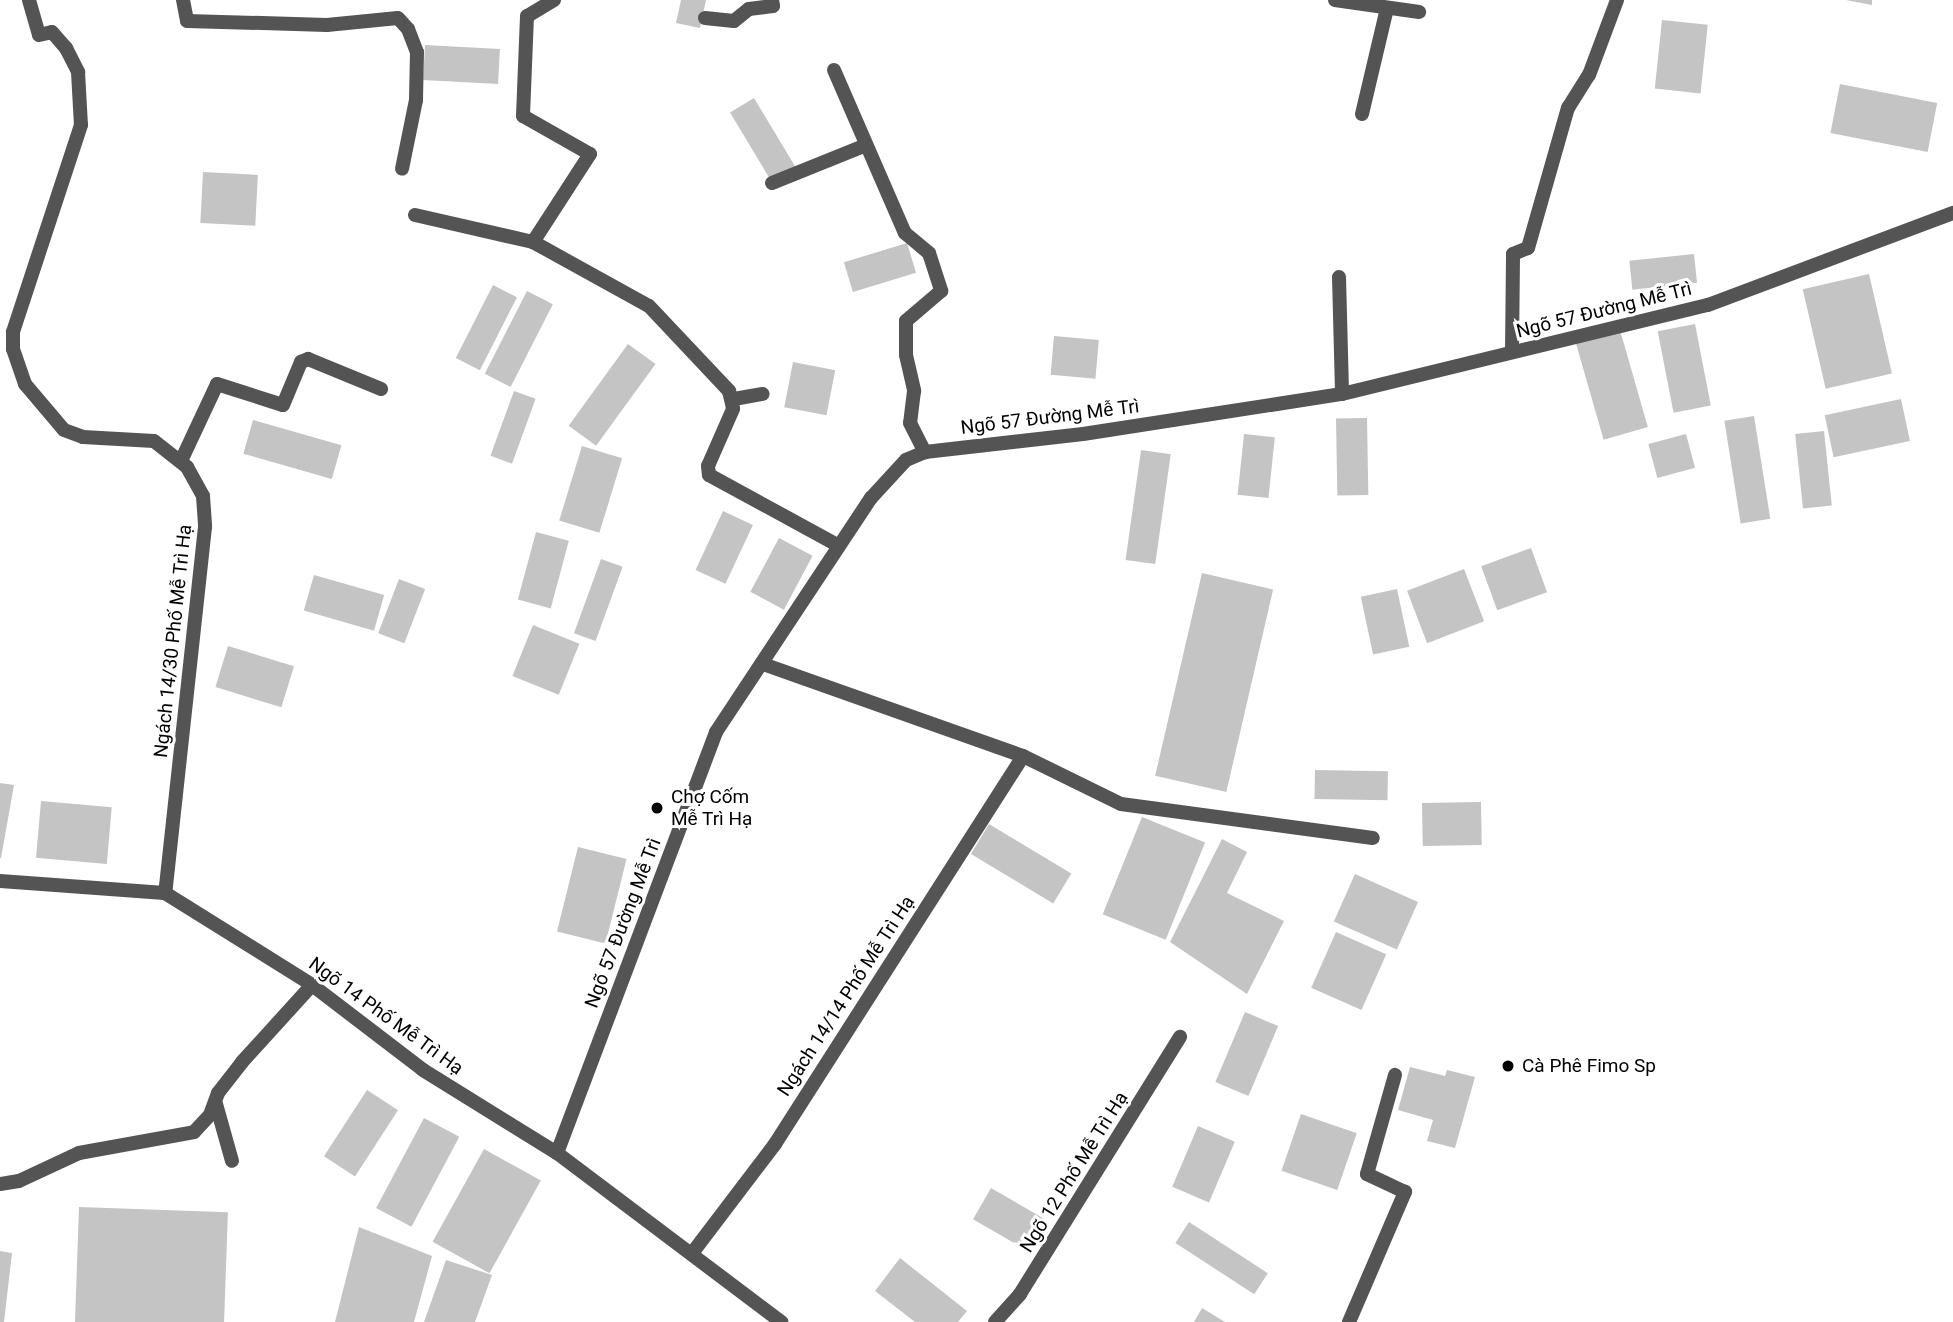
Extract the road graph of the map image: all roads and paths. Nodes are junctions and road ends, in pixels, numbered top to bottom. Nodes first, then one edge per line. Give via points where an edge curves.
1 (29, 0) edge
2 (183, 0) edge
3 (554, 0) edge
4 (772, 0) edge
5 (1335, 0) edge
6 (1618, 0) edge
7 (1387, 8) junction
8 (1419, 12) dead end
9 (705, 18) dead end
10 (834, 70) dead end
11 (1363, 114) dead end
12 (866, 145) junction
13 (402, 169) dead end
14 (772, 183) dead end
15 (1953, 213) edge
16 (415, 215) dead end
17 (533, 242) junction
18 (1339, 277) dead end
19 (1512, 352) junction
20 (380, 389) dead end
21 (764, 394) dead end
22 (1342, 394) junction
23 (734, 399) junction
24 (925, 452) junction
25 (181, 461) junction
26 (839, 546) junction
27 (763, 664) junction
28 (1023, 756) junction
29 (1373, 838) dead end
30 (0, 881) edge
31 (165, 893) junction
32 (312, 985) junction
33 (1180, 1037) dead end
34 (1395, 1075) dead end
35 (216, 1104) junction
36 (557, 1153) junction
37 (232, 1161) dead end
38 (0, 1184) edge
39 (694, 1252) junction
40 (781, 1322) edge
41 (995, 1322) edge
42 (1349, 1322) edge

1 - 25 lane, Ngách 14/30 Phố Mễ Trì Hạ via 39,35 52,32 78,72 81,125 13,332 13,349 25,384 64,430 83,437 154,441
2 - 13 lane via 187,21 327,24 398,18 408,29 416,52 416,100
3 - 17 lane via 527,16 523,116 590,154
4 - 9 lane via 773,6 749,9 734,21
5 - 7 lane
6 - 19 lane via 1589,75 1568,108 1528,248 1513,254
7 - 8 lane
7 - 11 lane
10 - 12 lane
12 - 14 lane
12 - 24 lane via 905,233 929,253 941,291 906,321 906,355 914,391 910,423
15 - 19 lane, Ngõ 57 Đường Mễ Trì via 1708,305
16 - 17 lane
17 - 23 lane via 649,306
18 - 22 lane
19 - 22 lane, Ngõ 57 Đường Mễ Trì
20 - 25 lane via 308,359 301,362 283,405 217,383
21 - 23 lane
22 - 24 lane, Ngõ 57 Đường Mễ Trì via 1083,434
23 - 26 lane via 708,466 709,475
24 - 26 lane, Ngõ 57 Đường Mễ Trì via 906,460 871,498
25 - 31 lane, Ngách 14/30 Phố Mễ Trì Hạ via 203,496 205,527
26 - 27 lane, Ngõ 57 Đường Mễ Trì
27 - 28 lane
27 - 36 lane, Ngõ 57 Đường Mễ Trì via 716,732
28 - 29 lane via 1121,804
28 - 39 lane, Ngách 14/14 Phố Mễ Trì Hạ via 775,1144
30 - 31 lane, Ngõ 14 Phố Mễ Trì Hạ
31 - 32 lane, Ngõ 14 Phố Mễ Trì Hạ
32 - 35 lane via 242,1062 218,1093
32 - 36 lane, Ngõ 14 Phố Mễ Trì Hạ via 423,1070
33 - 41 lane, Ngõ 12 Phố Mễ Trì Hạ via 1020,1294
34 - 42 lane via 1367,1174 1405,1192
35 - 37 lane
35 - 38 lane via 203,1125 185,1136 79,1153 19,1181
36 - 39 lane, Ngõ 14 Phố Mễ Trì Hạ
39 - 40 lane, Ngõ 14 Phố Mễ Trì Hạ

